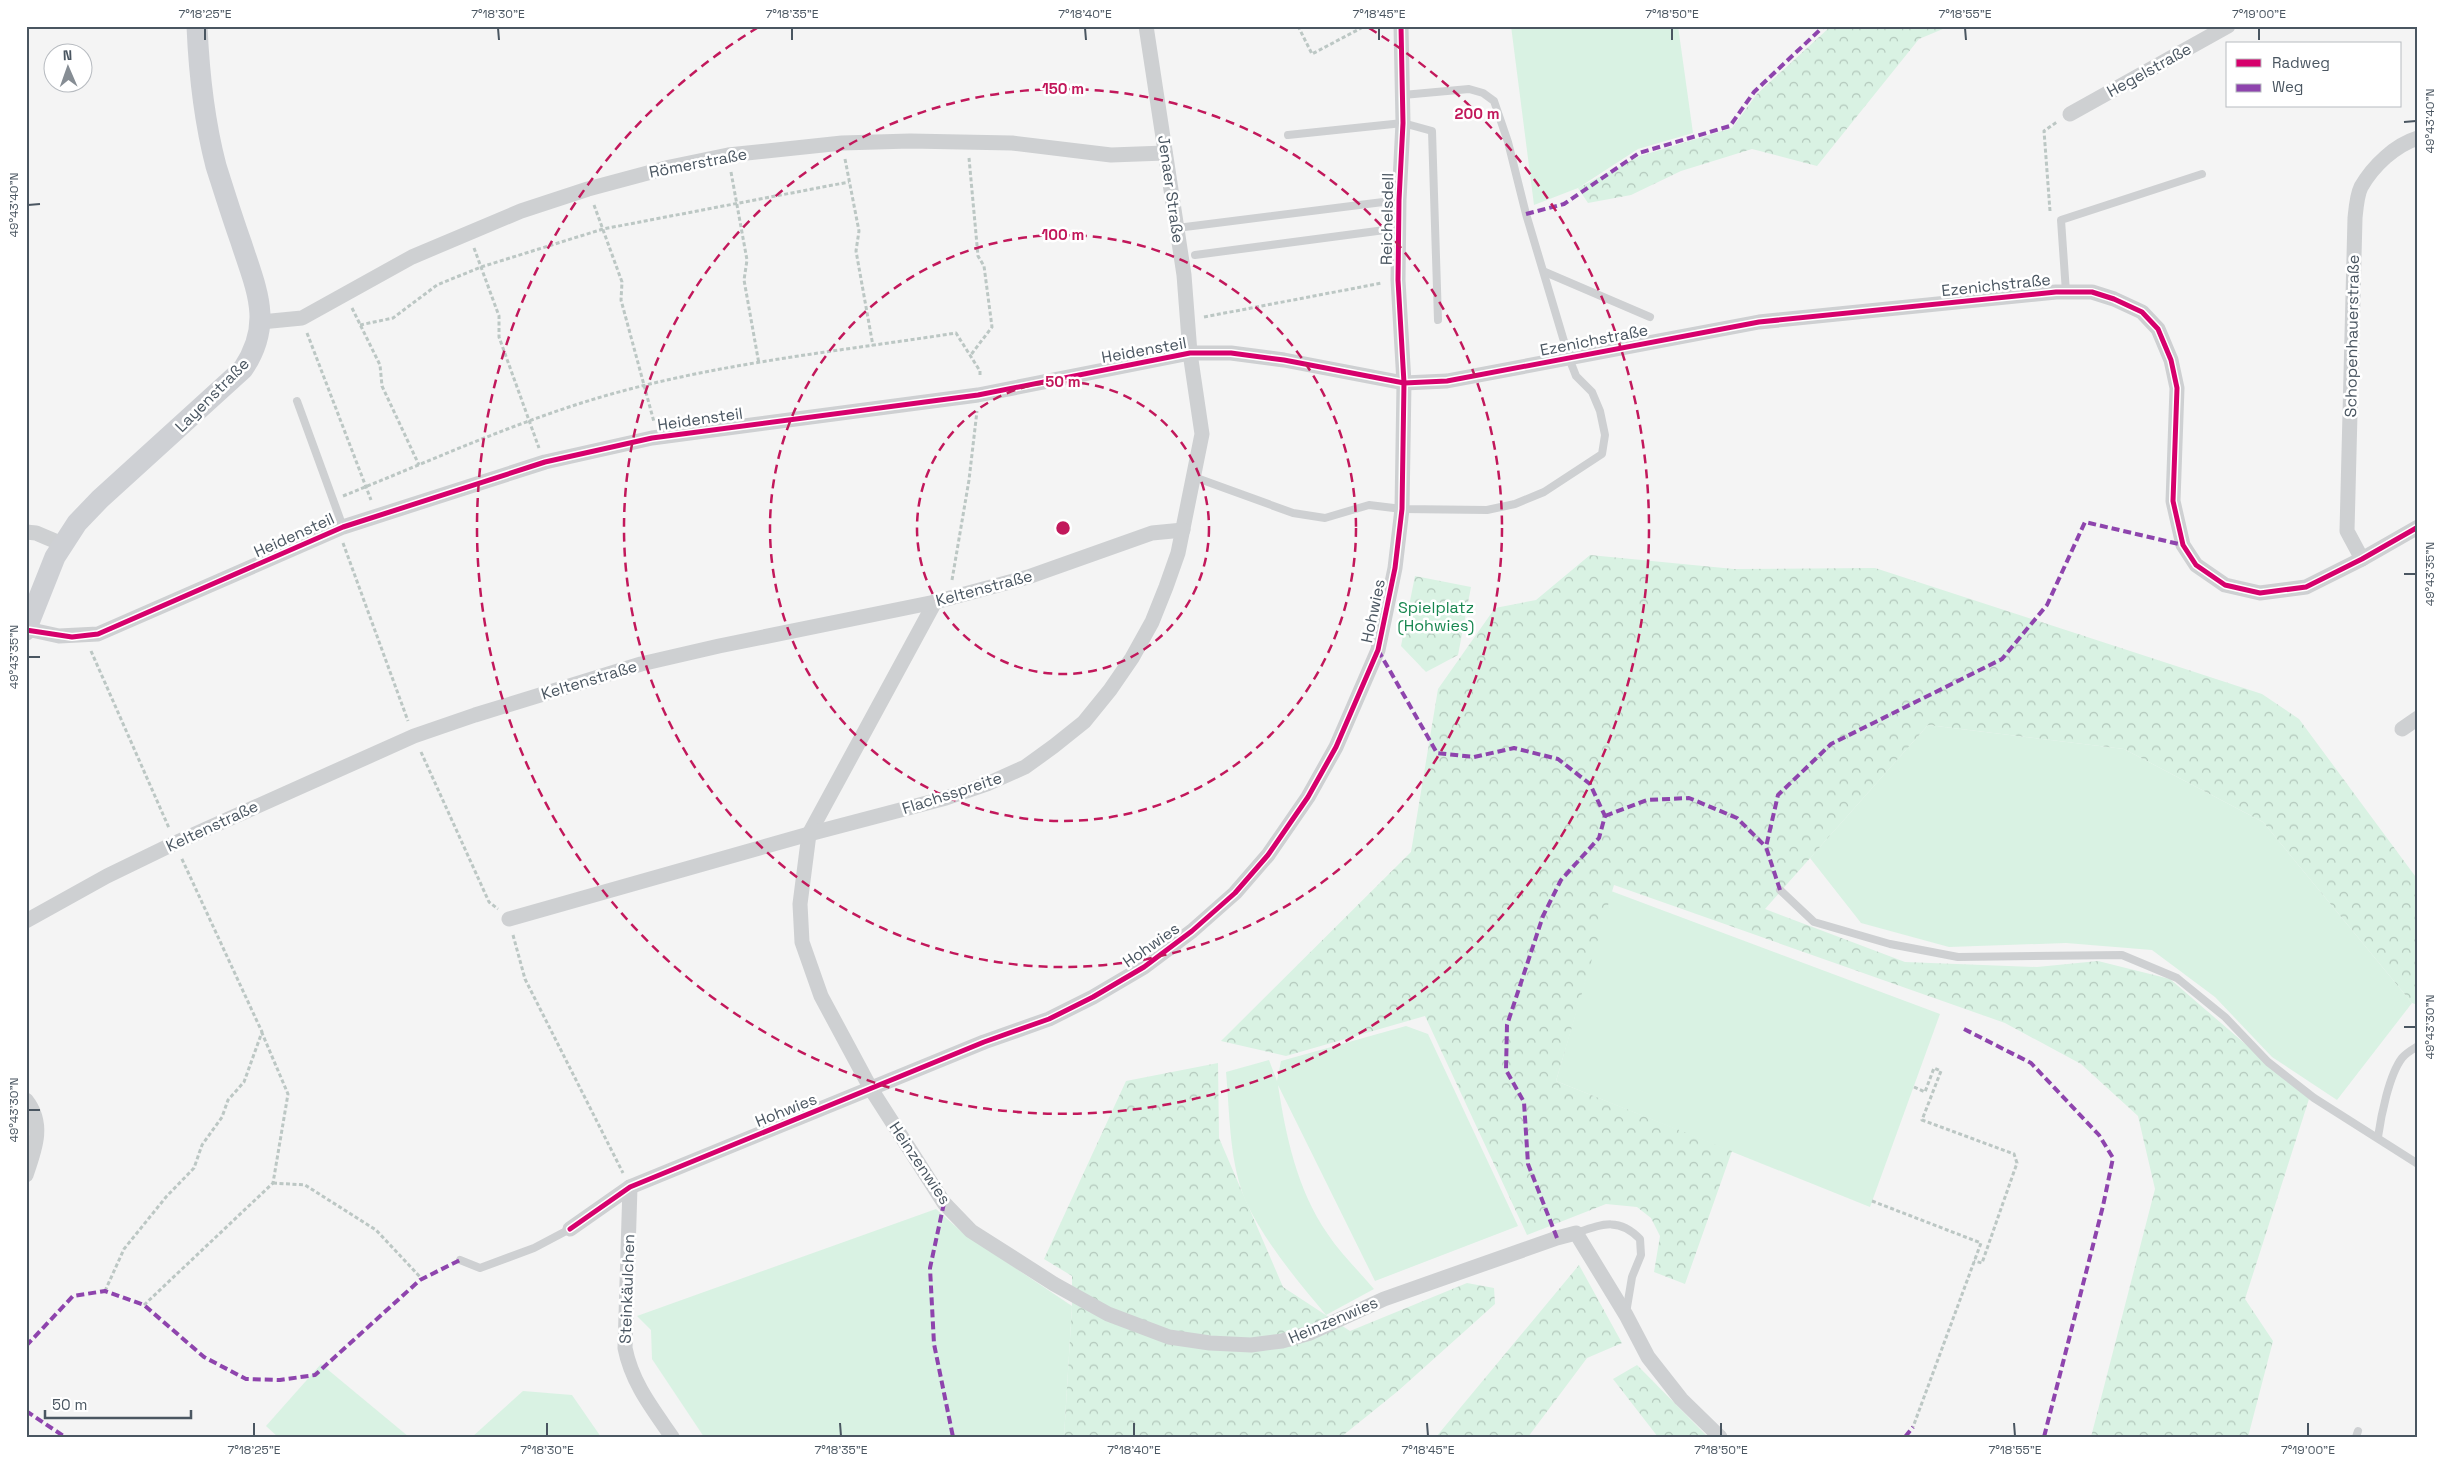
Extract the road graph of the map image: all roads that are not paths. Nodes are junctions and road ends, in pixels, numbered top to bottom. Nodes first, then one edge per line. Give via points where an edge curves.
1 (197, 26) edge
2 (1146, 26) edge
3 (1400, 26) edge
4 (2228, 26) edge
5 (1403, 95) junction
6 (2070, 114) road end
7 (1404, 123) junction
8 (1288, 135) dead end
9 (2418, 138) edge
10 (1165, 153) junction
11 (2202, 174) dead end
12 (1399, 200) junction
13 (1177, 228) junction
14 (1400, 228) junction
15 (1195, 255) dead end
16 (1545, 272) junction
17 (2066, 292) junction
18 (1650, 317) dead end
19 (1438, 320) dead end
20 (261, 322) junction
21 (1190, 353) junction
22 (1569, 358) junction
23 (1404, 383) junction
24 (297, 401) dead end
25 (1194, 477) junction
26 (1402, 509) junction
27 (343, 527) junction
28 (2418, 527) edge
29 (1183, 530) junction
30 (26, 532) edge
31 (62, 544) junction
32 (2362, 559) junction
33 (935, 602) junction
34 (27, 630) edge
35 (2418, 718) edge
36 (2402, 729) dead end
37 (809, 834) junction
38 (1780, 890) dead end
39 (510, 919) road end
40 (26, 921) edge
41 (2418, 1046) edge
42 (871, 1089) junction
43 (26, 1100) edge
44 (2378, 1137) junction
45 (2418, 1164) edge
46 (26, 1175) edge
47 (630, 1188) junction
48 (570, 1229) joint
49 (1576, 1233) junction
50 (460, 1260) dead end
51 (1626, 1315) junction
52 (672, 1437) edge
53 (1720, 1437) edge

1 - 20 street, Layenstraße via 198,69 208,132 259,297
2 - 10 street, Jenaer Straße
3 - 5 street, Reichelsdell
4 - 6 street, Hegelstraße
5 - 7 street, Reichelsdell
5 - 16 lane via 1469,90 1483,93 1494,101
7 - 8 lane
7 - 12 street, Reichelsdell
7 - 19 lane via 1432,131
9 - 32 street, Schopenhauerstraße via 2408,141 2380,162 2360,188 2355,218 2347,531
10 - 13 street, Jenaer Straße
10 - 20 street, Römerstraße via 1111,155 1012,143 910,141 842,143 728,155 588,189 521,211 412,257 302,318
11 - 17 lane via 2061,220
12 - 13 lane
12 - 14 street, Reichelsdell
13 - 21 street, Jenaer Straße
14 - 15 lane
14 - 23 street, Reichelsdell via 1398,280
16 - 18 lane
16 - 22 lane
17 - 22 street, Ezenichstraße via 1759,322
17 - 32 street, Ezenichstraße via 2092,292 2114,299 2142,312 2158,329 2171,360 2176,388 2173,501 2183,545 2196,565 2225,584 2260,593 2306,587
20 - 31 street, Layenstraße via 257,344 243,368 100,499
21 - 23 street, Heidensteil via 1231,353 1284,360
21 - 25 street, Flachsspreite via 1202,434
21 - 27 street, Heidensteil via 978,395 658,438 545,462
22 - 23 street, Ezenichstraße via 1447,381
22 - 26 lane via 1576,376 1592,392 1600,412 1605,435 1602,454 1544,492 1515,504 1487,510
23 - 26 street, Hohwies
24 - 27 lane
25 - 26 lane via 1293,513 1325,518 1369,505
25 - 29 street, Flachsspreite
26 - 42 street, Hohwies via 1395,568 1378,650 1371,668 1336,747 1308,797 1268,855 1235,893 1144,967 1093,997 1049,1019
27 - 34 street, Heidensteil via 113,629 85,636 59,636
28 - 32 street, Ezenichstraße
29 - 33 street, Keltenstraße via 1152,533 1028,577
29 - 37 street, Flachsspreite via 1152,622 1132,658 1084,722 1024,767 987,784
30 - 31 street
31 - 34 street, Layenstraße
33 - 37 street
33 - 40 street, Keltenstraße via 641,664 414,736 175,842
35 - 36 street
37 - 39 street, Flachsspreite
37 - 42 street via 800,904 802,942 822,996
38 - 44 lane via 1814,922 1890,944 1958,957 2122,955 2159,970 2177,978 2225,1017 2268,1062 2299,1086
41 - 44 lane via 2402,1058 2382,1112
42 - 47 street, Hohwies
42 - 49 street, Heinzenwies via 944,1202 971,1231 1108,1314 1169,1337 1251,1345 1282,1341 1310,1333 1384,1299
43 - 46 street via 33,1108 38,1139
44 - 45 lane
47 - 48 street, Hohwies
47 - 52 street, Steinkäulchen via 625,1348 629,1368 639,1389
48 - 50 lane via 534,1248 480,1268
49 - 51 street
49 - 51 lane via 1598,1225 1618,1224 1640,1238 1641,1256 1632,1277
51 - 53 street via 1648,1357 1681,1399

